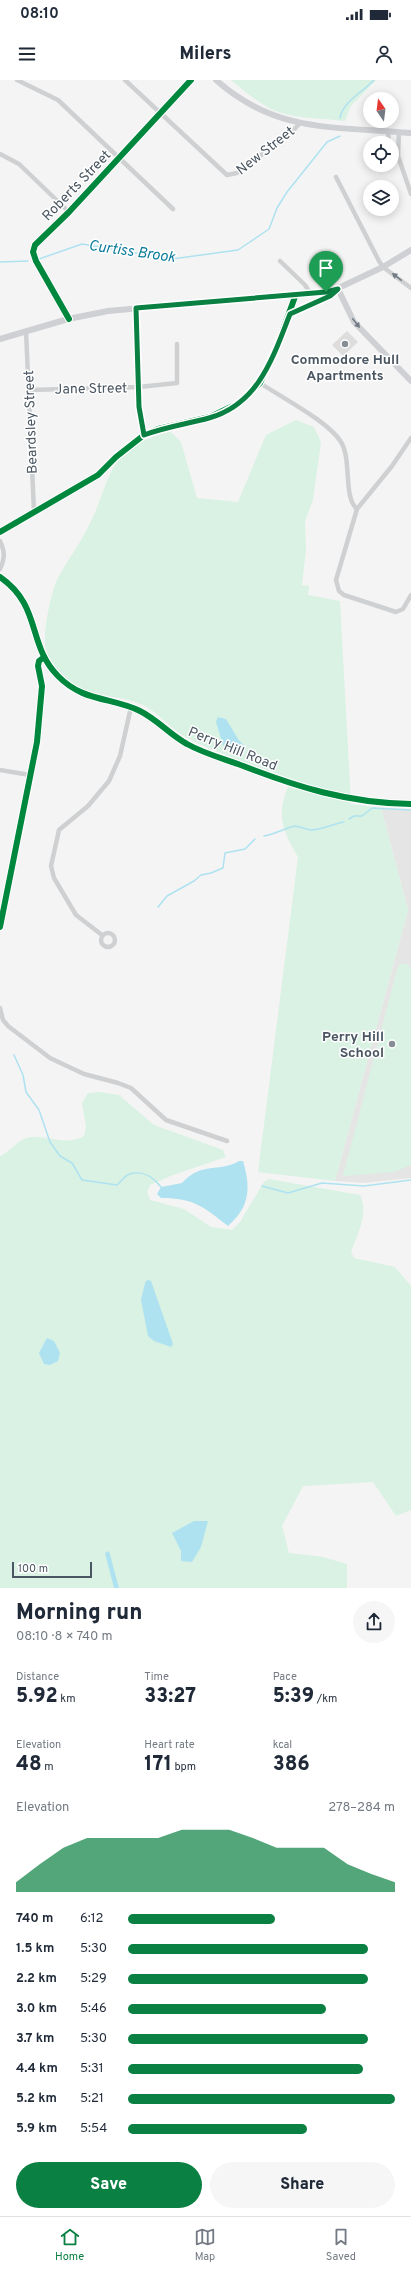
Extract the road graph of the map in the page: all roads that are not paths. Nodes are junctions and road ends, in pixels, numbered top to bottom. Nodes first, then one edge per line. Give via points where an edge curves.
1 (18, 80) edge
2 (125, 80) edge
3 (191, 80) edge
4 (216, 80) edge
5 (160, 113) junction
6 (299, 124) junction
7 (388, 131) junction
8 (400, 132) junction
9 (411, 133) edge
10 (388, 136) edge
11 (399, 144) edge
12 (0, 154) edge
13 (118, 158) junction
14 (399, 159) edge
15 (336, 177) dead end
16 (411, 194) edge
17 (173, 209) dead end
18 (69, 212) junction
19 (411, 250) edge
20 (280, 261) dead end
21 (383, 267) junction
22 (411, 288) edge
23 (338, 289) junction
24 (310, 293) junction
25 (296, 294) junction
26 (136, 308) junction
27 (290, 314) junction
28 (69, 319) junction
29 (26, 331) junction
30 (0, 339) edge
31 (177, 344) dead end
32 (411, 381) edge
33 (260, 383) junction
34 (139, 387) junction
35 (29, 390) junction
36 (144, 435) junction
37 (411, 438) edge
38 (357, 509) junction
39 (34, 512) junction
40 (0, 532) edge
41 (0, 541) edge
42 (0, 569) edge
43 (0, 577) edge
44 (411, 595) edge
45 (44, 657) junction
46 (131, 707) junction
47 (0, 770) edge
48 (30, 775) junction
49 (411, 804) edge
50 (1, 914) edge
51 (0, 927) edge
52 (102, 935) dead end
53 (0, 1008) edge
54 (227, 1141) dead end

1 - 13 street via 58,100
2 - 5 street, New Street
3 - 5 street, Roberts Street
4 - 6 main road via 256,110
5 - 6 street, New Street via 229,175 237,173 291,133
5 - 13 street, Roberts Street
6 - 7 main road
7 - 8 main road
7 - 10 street
8 - 9 main road
8 - 11 street
12 - 18 street via 19,164
13 - 17 street
13 - 18 street, Roberts Street
14 - 16 street
15 - 21 street
18 - 28 street, Roberts Street via 36,242 33,252
19 - 21 main road
20 - 24 street
22 -> 21 street
21 - 23 main road
23 - 24 main road
23 - 27 street via 330,296
23 -> 32 main road via 354,322
24 - 25 main road
25 - 26 main road
25 - 27 street
26 - 28 main road
26 - 34 street
27 - 33 street
28 - 29 main road
29 - 30 main road
29 - 35 street, Beardsley Street
31 - 34 street, Jane Street via 177,383
33 - 36 street via 238,404 225,412
33 - 38 street via 339,438 347,454 351,502
34 - 35 street, Jane Street
34 - 36 street via 139,407
35 - 39 street, Beardsley Street
36 - 39 street via 98,475
37 - 38 street
38 - 44 street via 336,580 339,591 344,595 396,612 403,609
39 - 40 street
41 - 42 street via 5,551
43 - 45 main road, Perry Hill Road via 24,601
45 - 46 main road, Perry Hill Road via 56,675 76,691
45 - 48 street via 38,664 42,686 41,704
46 - 49 main road, Perry Hill Road via 149,716 195,748 284,782 337,796
46 - 52 street via 120,756 109,780 88,806 59,830 51,866 54,878 76,915
47 - 48 street
48 - 50 street
50 - 51 street
53 - 54 street via 3,1020 8,1026 50,1058 84,1074 131,1088 166,1120

